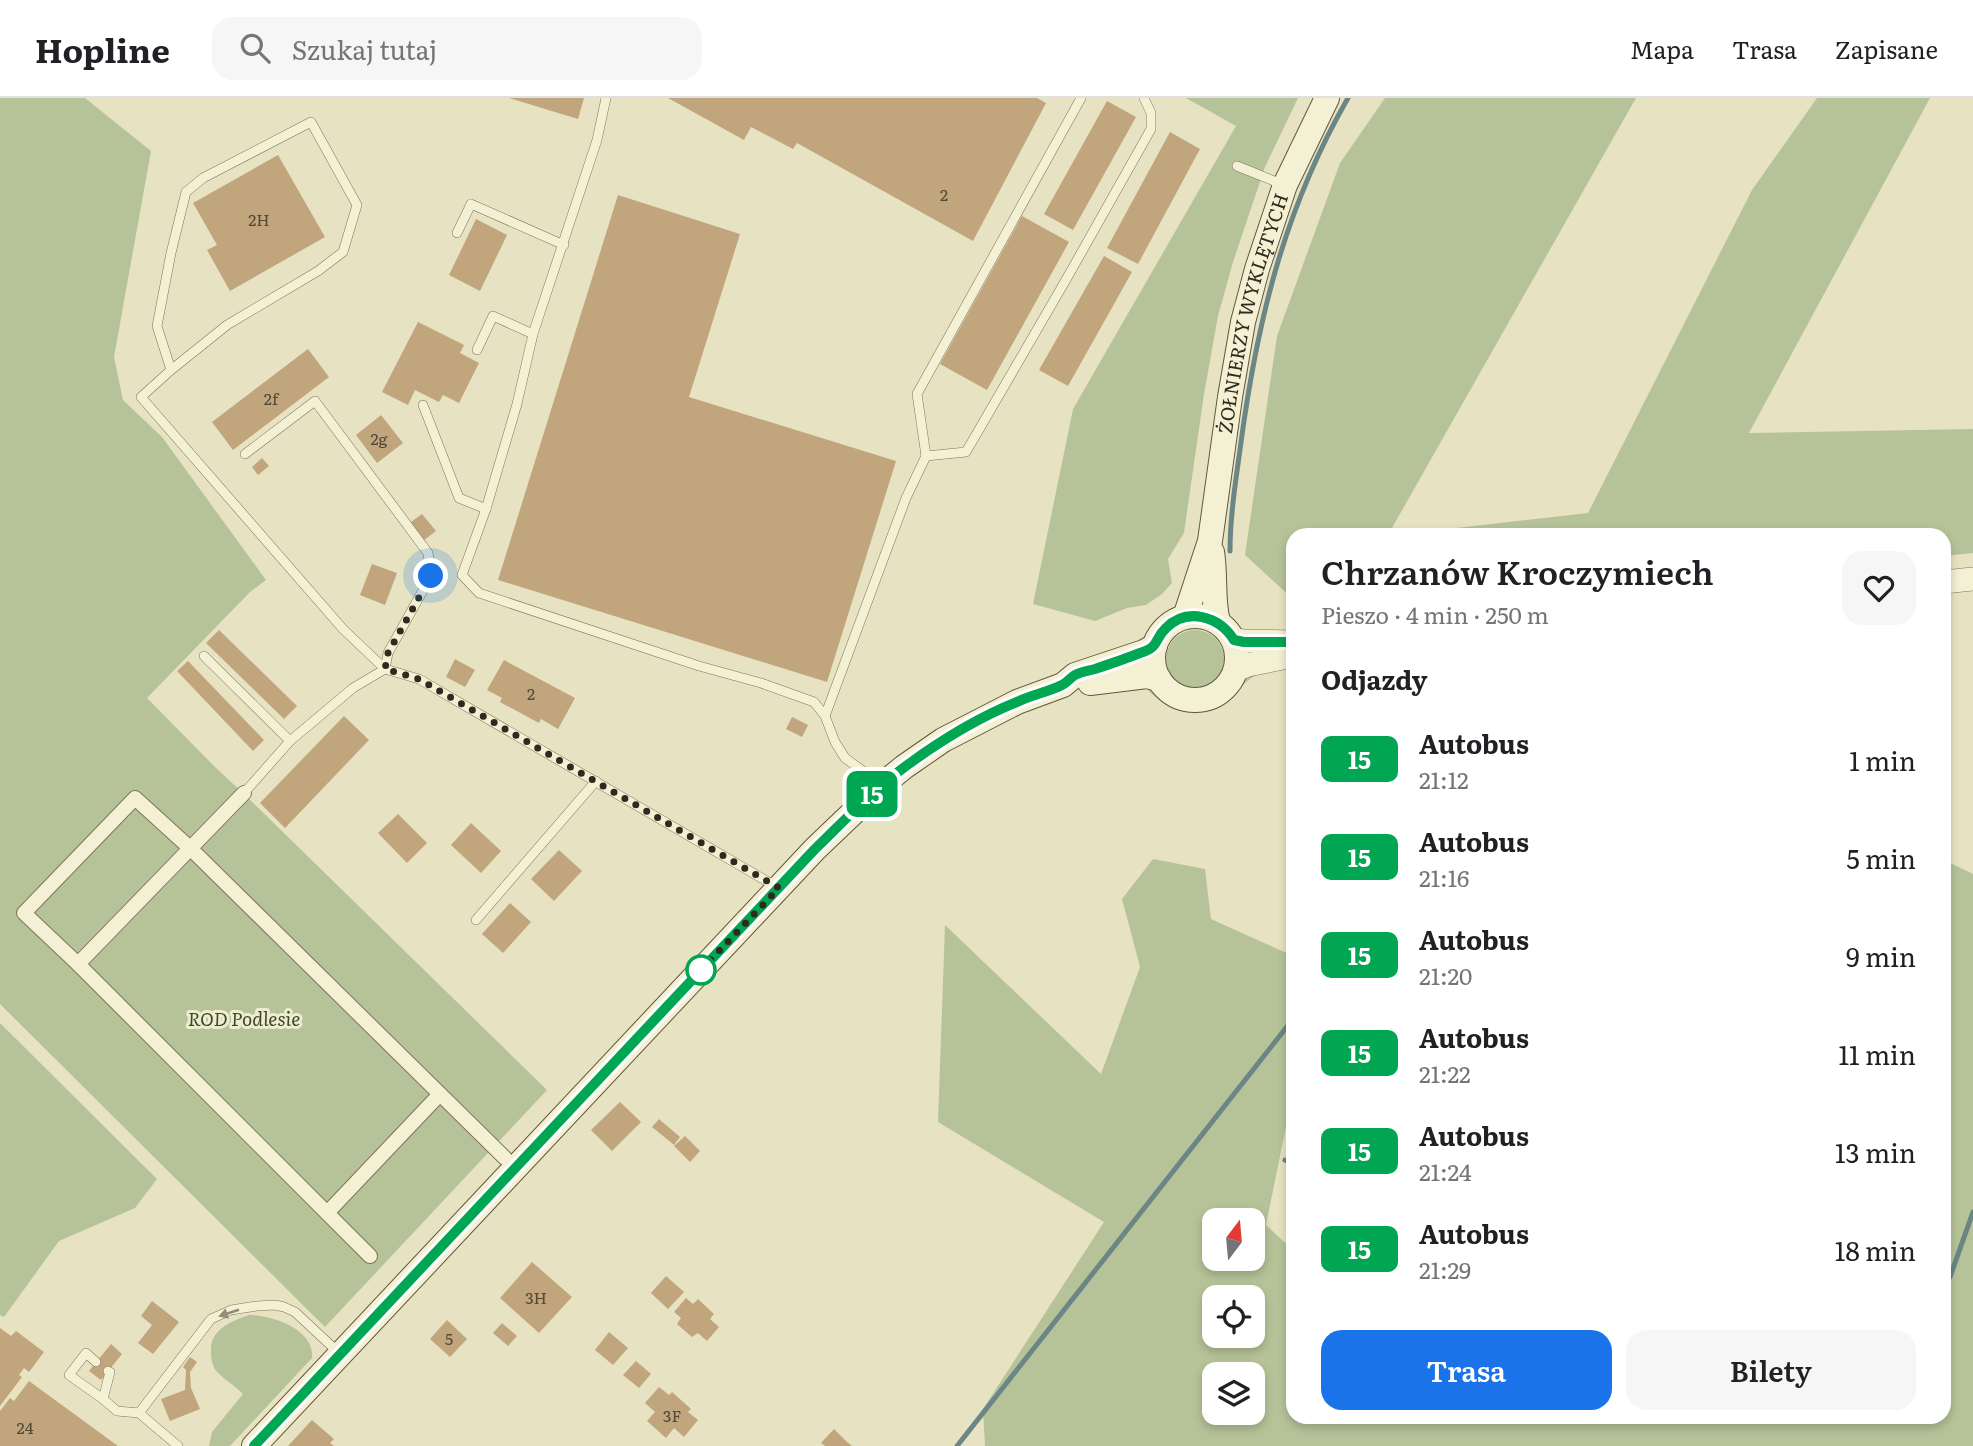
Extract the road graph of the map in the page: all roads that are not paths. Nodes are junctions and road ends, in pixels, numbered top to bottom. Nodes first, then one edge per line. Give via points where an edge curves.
1 (606, 98) edge
2 (1081, 98) edge
3 (1144, 98) edge
4 (1327, 98) edge
5 (1237, 166) dead end
6 (1286, 185) junction
7 (457, 233) dead end
8 (564, 245) junction
9 (533, 334) junction
10 (477, 350) dead end
11 (171, 370) junction
12 (423, 405) dead end
13 (244, 454) dead end
14 (926, 456) junction
15 (486, 509) junction
16 (1210, 541) junction
17 (1973, 579) edge
18 (1951, 581) edge
19 (1185, 617) junction
20 (1226, 631) junction
21 (1286, 642) edge
22 (1155, 646) junction
23 (204, 656) dead end
24 (1286, 657) edge
25 (385, 669) junction
26 (1236, 670) junction
27 (1158, 679) junction
28 (1063, 685) junction
29 (825, 716) junction
30 (290, 741) junction
31 (596, 781) junction
32 (882, 785) junction
33 (244, 793) joint
34 (191, 849) junction
35 (779, 888) junction
36 (476, 920) dead end
37 (78, 964) junction
38 (440, 1094) junction
39 (505, 1158) dead end
40 (327, 1213) junction
41 (370, 1256) dead end
42 (340, 1354) junction
43 (96, 1362) dead end
44 (108, 1371) dead end
45 (103, 1399) junction
46 (139, 1413) junction
47 (178, 1446) edge
48 (254, 1446) edge

1 - 8 lane
2 - 14 lane via 917,394
3 - 14 lane via 1151,113 1150,129 966,452
4 - 6 main road, ŻOŁNIERZY WYKLĘTYCH
5 - 6 lane
6 - 16 main road, ŻOŁNIERZY WYKLĘTYCH via 1244,322
7 - 8 lane via 471,204
8 - 9 lane
9 - 10 lane via 493,316
9 - 15 lane
11 - 11 lane via 227,325 343,253 358,205 311,122 203,178 186,192 158,326
11 - 25 lane via 141,397 343,629
12 - 15 lane via 459,498
13 - 25 lane via 315,401 428,552 431,576 388,653
14 - 29 lane
15 - 29 lane via 462,575 479,593 761,683 814,702
16 - 19 main road, ŻOŁNIERZY WYKLĘTYCH
16 - 20 main road, ŻOŁNIERZY WYKLĘTYCH via 1214,608
17 - 18 street
19 - 20 main road via 1208,617
19 - 22 main road via 1166,628
20 - 21 street via 1244,642
20 - 26 main road via 1238,654
22 - 27 main road
22 - 28 main road via 1075,675
23 - 30 lane
24 - 26 street
25 - 30 lane via 353,688
25 - 31 lane via 419,679
26 - 27 main road via 1220,692 1207,699 1180,697
27 - 28 main road via 1147,676
28 - 32 main road via 1017,702 943,740
29 - 32 lane via 845,758
30 - 33 lane
31 - 35 lane
31 - 36 lane
32 - 35 main road
33 - 34 street
34 - 37 street
34 - 37 street via 135,797 24,913
34 - 38 street
35 - 42 main road
37 - 40 street
38 - 39 street
38 - 40 street
40 - 41 street
42 -> 46 lane via 295,1312 275,1305 231,1310 211,1319
42 - 48 main road
43 - 45 lane via 86,1353 69,1375
44 - 45 lane
45 - 46 lane via 117,1411
46 - 47 lane

